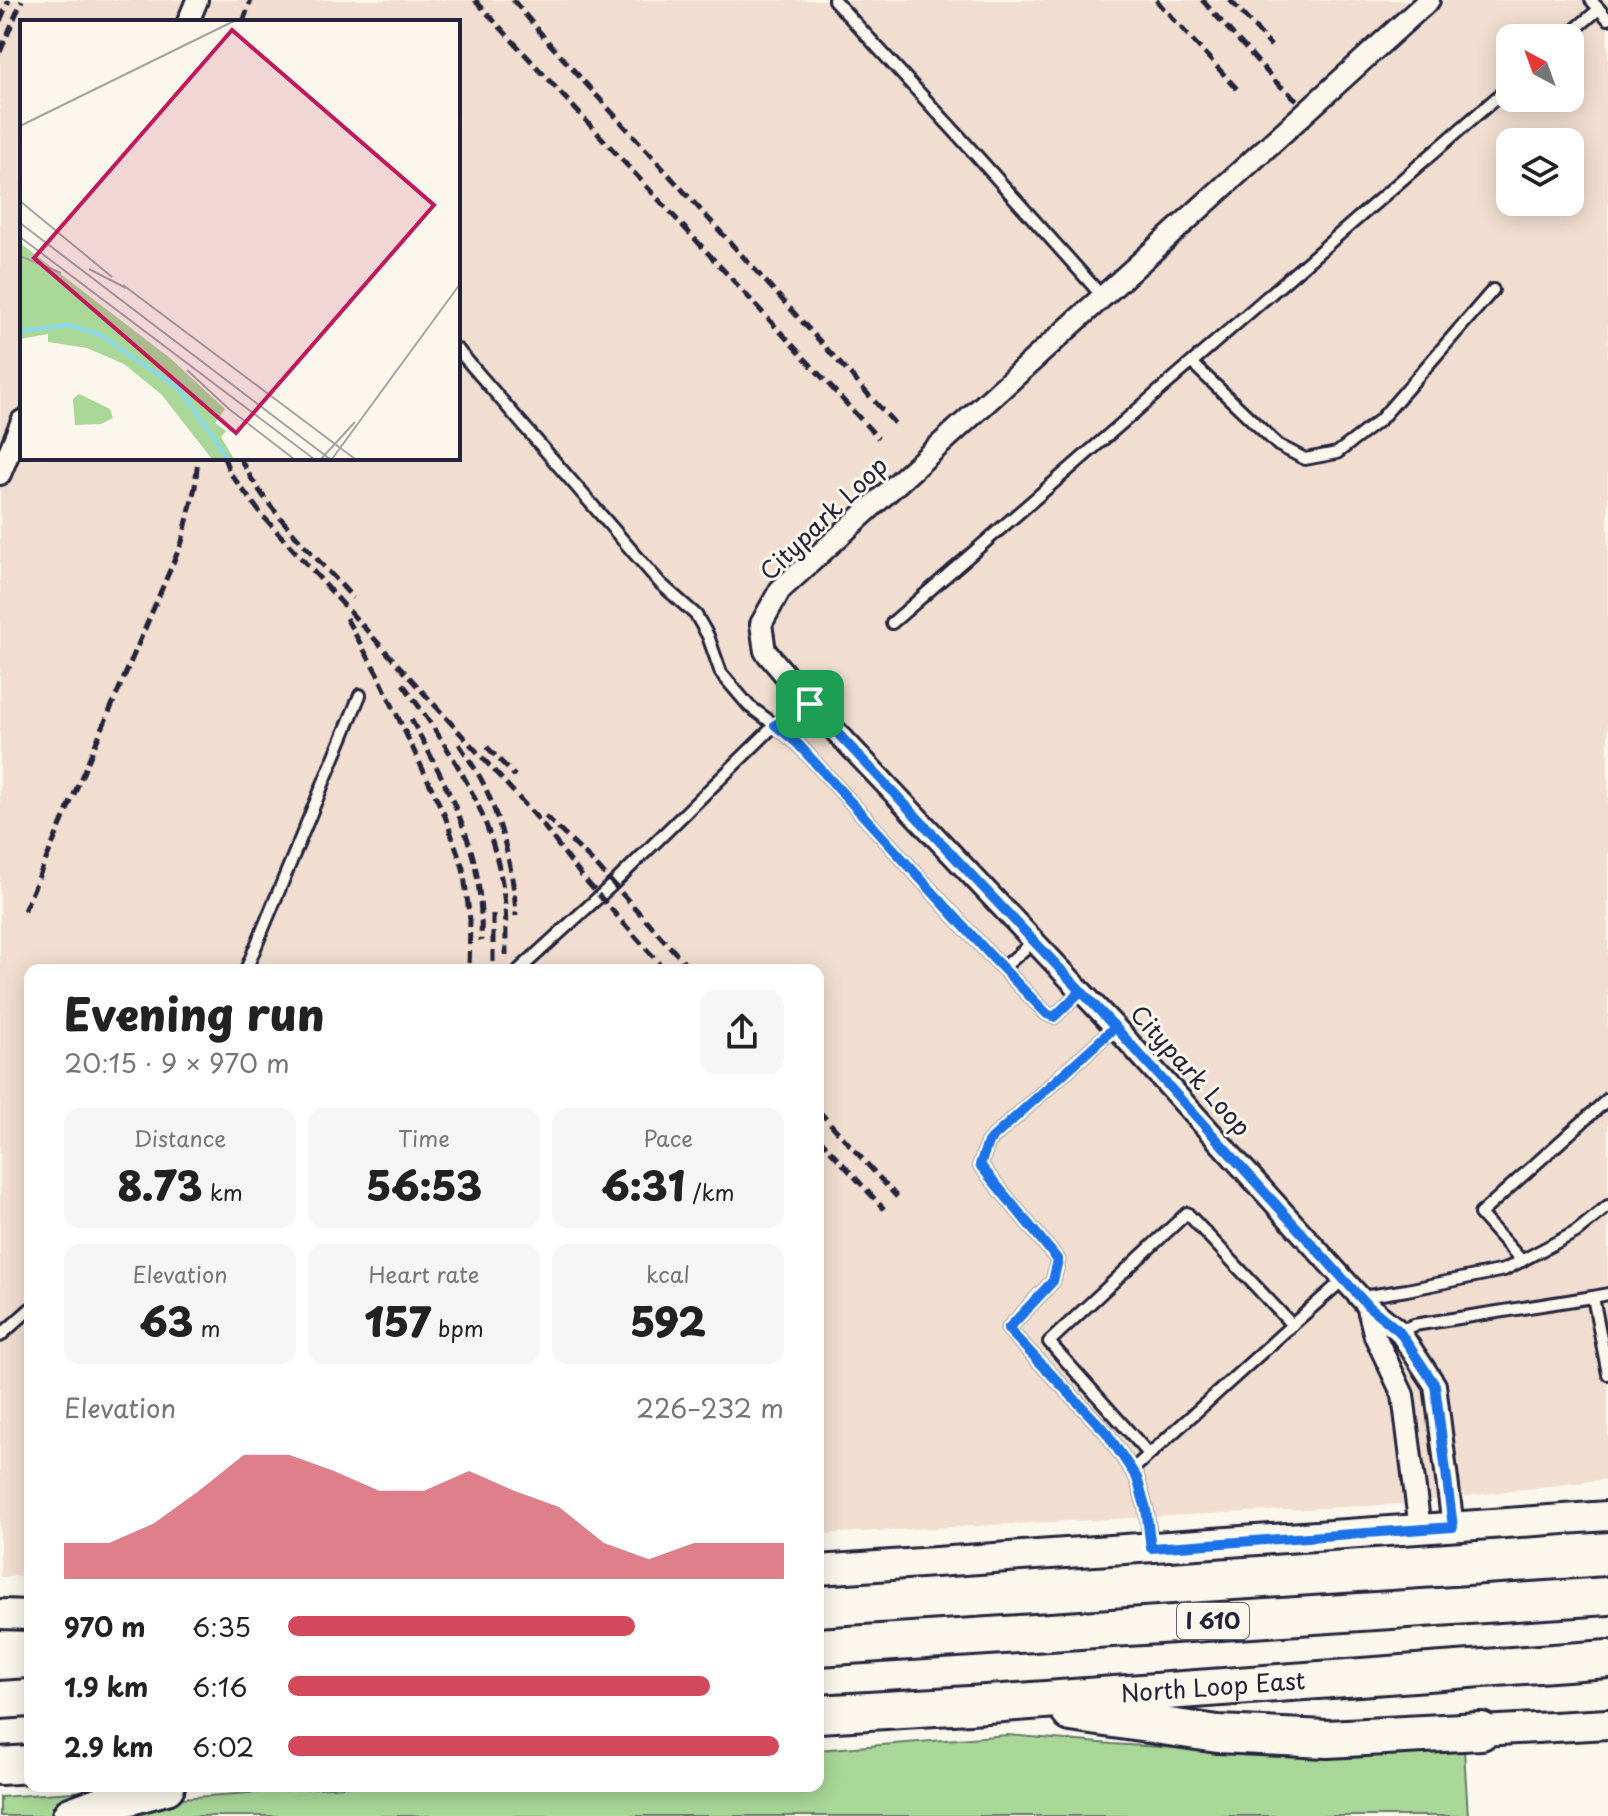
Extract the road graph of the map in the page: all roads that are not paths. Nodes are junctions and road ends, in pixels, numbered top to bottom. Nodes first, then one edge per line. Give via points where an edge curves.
1 (197, 0) edge
2 (834, 0) edge
3 (1429, 0) edge
4 (1595, 4) edge
5 (1608, 19) edge
6 (189, 20) edge
7 (1577, 24) edge
8 (1496, 98) edge
9 (1493, 290) dead end
10 (1102, 296) junction
11 (460, 352) edge
12 (1192, 363) junction
13 (20, 426) edge
14 (0, 474) edge
15 (892, 623) dead end
16 (360, 695) dead end
17 (810, 704) junction
18 (775, 725) junction
19 (1034, 941) junction
20 (248, 964) edge
21 (526, 964) edge
22 (1003, 968) junction
23 (1081, 991) junction
24 (1115, 1027) junction
25 (1608, 1099) edge
26 (1608, 1206) edge
27 (1522, 1261) junction
28 (1344, 1279) junction
29 (1608, 1294) edge
30 (1593, 1297) junction
31 (1364, 1301) junction
32 (24, 1314) edge
33 (1292, 1325) junction
34 (1399, 1331) junction
35 (0, 1336) edge
36 (1608, 1374) edge
37 (1149, 1454) junction
38 (1132, 1470) junction
39 (1608, 1516) edge
40 (1453, 1527) junction
41 (1420, 1529) junction
42 (1151, 1548) junction
43 (824, 1570) edge
44 (1608, 1596) edge
45 (0, 1614) edge
46 (24, 1615) edge
47 (824, 1647) edge
48 (1608, 1659) edge
49 (24, 1698) edge
50 (0, 1700) edge
51 (1003, 1703) junction
52 (824, 1714) edge
53 (1608, 1724) edge
54 (1481, 1731) joint
55 (24, 1764) edge
56 (0, 1766) edge
57 (145, 1792) edge
58 (71, 1816) edge

1 - 6 street
2 - 10 lane
3 - 10 street, Citypark Loop
4 - 5 lane
4 - 7 lane
8 - 12 lane
9 - 12 lane via 1380,420 1337,453 1305,459 1278,445
10 - 17 street, Citypark Loop via 780,590 761,624 765,651
11 - 18 lane via 660,583 696,615 721,673 749,706
12 - 15 lane
13 - 14 street
16 - 20 lane
17 - 18 lane
17 - 19 street, Citypark Loop
18 - 21 lane
18 - 22 lane
19 - 22 lane
19 - 23 street, Citypark Loop
22 - 23 lane via 1054,1017
23 - 24 street, Citypark Loop
24 - 28 street, Citypark Loop
24 - 38 lane via 988,1142 980,1165 1058,1260 1053,1281 1008,1329 1106,1432
25 - 27 lane via 1480,1214
26 - 27 lane via 1576,1232
27 - 31 lane via 1504,1270
28 - 31 street, Citypark Loop
28 - 33 lane
29 - 30 lane
30 - 34 lane
30 - 36 lane
31 - 34 street, Citypark Loop
31 - 41 street, Citypark Loop via 1403,1395
32 - 35 lane
33 - 37 lane
33 - 37 lane via 1187,1213 1049,1342
34 - 40 street, Citypark Loop via 1435,1385
37 - 38 lane
38 - 42 lane via 1146,1509
39 - 40 main road
40 - 41 main road
41 - 42 main road
42 - 43 main road
44 - 47 highway, I 610
45 - 46 main road
48 - 51 highway, North Loop East
49 - 50 highway
51 - 52 highway, North Loop East
51 - 54 highway via 1218,1734 1327,1739
53 - 54 main road
55 - 56 highway
57 - 58 highway

